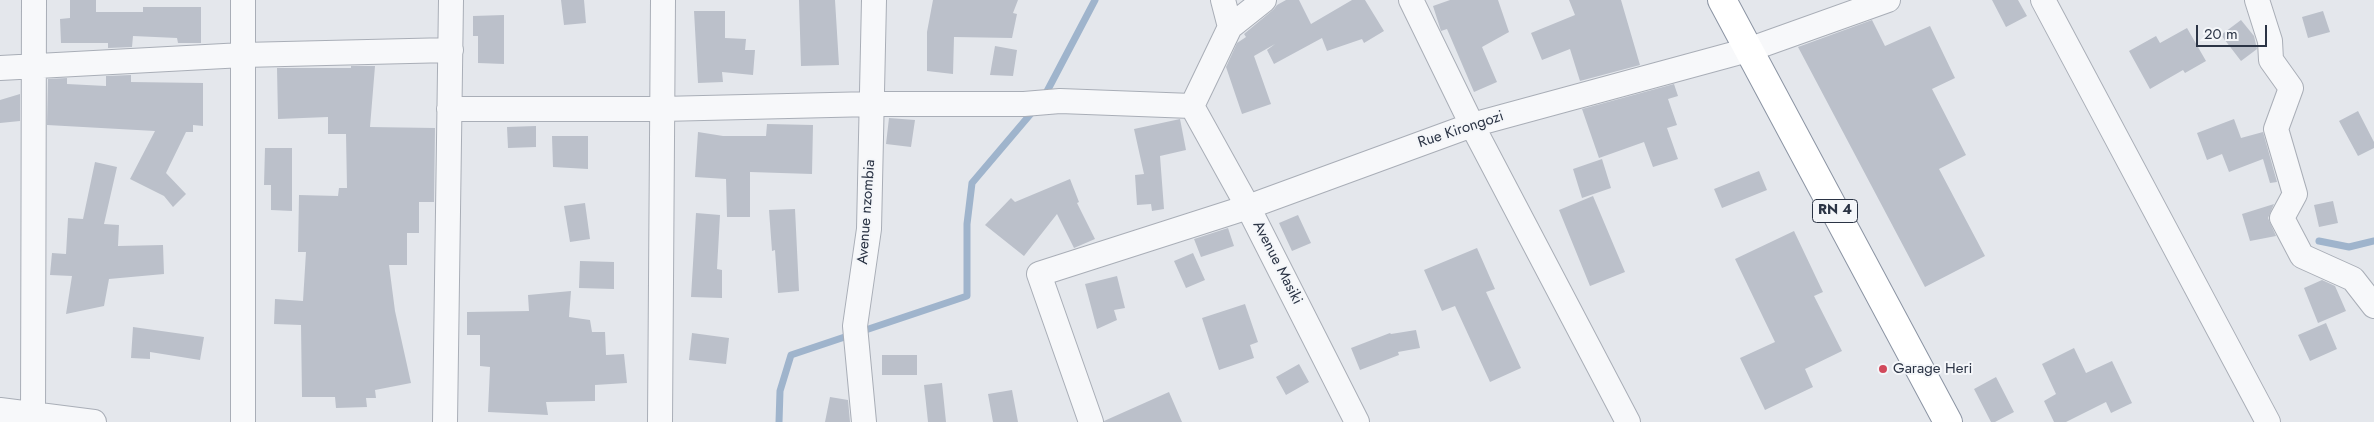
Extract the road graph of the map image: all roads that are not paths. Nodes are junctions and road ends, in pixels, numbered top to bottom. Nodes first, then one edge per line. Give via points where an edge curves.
1 (34, 0) edge
2 (243, 0) edge
3 (451, 0) edge
4 (662, 0) edge
5 (874, 0) edge
6 (1223, 0) edge
7 (1264, 0) edge
8 (1411, 0) edge
9 (1722, 0) edge
10 (1888, 0) edge
11 (2043, 0) edge
12 (2258, 0) edge
13 (1230, 27) junction
14 (451, 50) junction
15 (1748, 50) junction
16 (244, 55) junction
17 (35, 66) junction
18 (0, 68) edge
19 (873, 104) junction
20 (1192, 106) junction
21 (449, 109) junction
22 (661, 109) junction
23 (1472, 124) junction
24 (1248, 207) junction
25 (2374, 306) edge
26 (0, 410) edge
27 (34, 418) edge
28 (94, 422) edge
29 (242, 422) edge
30 (445, 422) edge
31 (660, 422) edge
32 (864, 422) edge
33 (1091, 422) edge
34 (1357, 422) edge
35 (1628, 422) edge
36 (1948, 422) edge
37 (2268, 422) edge

1 - 17 street
2 - 16 street
3 - 14 street
4 - 22 street
5 - 19 street, Avenue nzombia
6 - 13 street
7 - 13 street
8 - 23 street
9 - 15 highway, RN 4
10 - 15 street, Rue Kirongozi
11 - 37 street
12 - 25 street via 2270,41 2271,60 2291,88 2276,130 2295,194 2282,218 2302,256 2353,279
13 - 20 street
14 - 16 street
14 - 21 street
15 - 23 street, Rue Kirongozi
15 - 36 highway, RN 4
16 - 17 street
16 - 29 street
17 - 18 street
17 - 27 street
19 - 20 street via 1060,101
19 - 22 street
19 - 32 street, Avenue nzombia via 869,229 854,326
20 - 24 street, Avenue Masiki
21 - 22 street
21 - 30 street
22 - 31 street
23 - 24 street, Rue Kirongozi
23 - 35 street
24 - 33 street, Rue Kirongozi via 1039,274
24 - 34 street, Avenue Masiki
26 - 27 street
27 - 28 street

